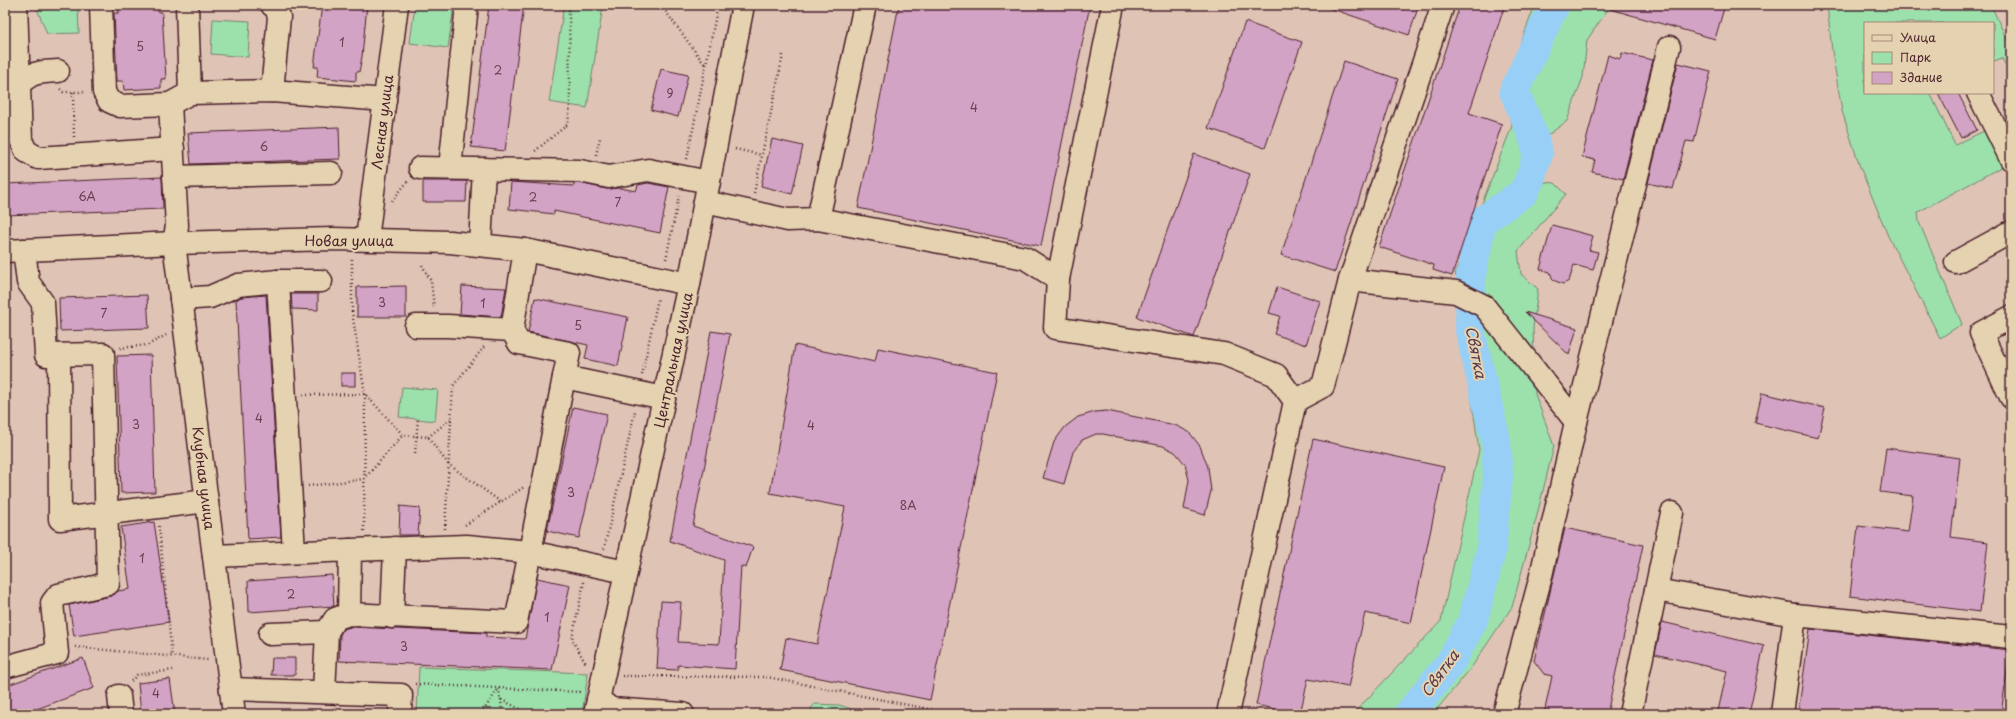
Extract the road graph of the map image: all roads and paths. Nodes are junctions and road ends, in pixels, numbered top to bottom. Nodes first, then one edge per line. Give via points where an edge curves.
1 (16, 5) edge
2 (100, 5) edge
3 (187, 5) edge
4 (272, 5) edge
5 (396, 5) edge
6 (467, 5) edge
7 (569, 5) edge
8 (661, 5) edge
9 (668, 5) edge
10 (718, 5) edge
11 (743, 5) edge
12 (865, 5) edge
13 (1113, 5) edge
14 (1443, 5) edge
15 (667, 11) junction
16 (1669, 47) dead end
17 (783, 55) dead end
18 (706, 65) junction
19 (58, 71) joint
20 (12, 86) edge
21 (272, 91) junction
22 (73, 92) junction
23 (104, 92) junction
24 (190, 93) junction
25 (1978, 94) edge
26 (385, 100) junction
27 (170, 104) junction
28 (732, 148) dead end
29 (173, 149) junction
30 (74, 155) junction
31 (762, 155) junction
32 (2011, 159) edge
33 (420, 168) dead end
34 (450, 168) junction
35 (484, 169) junction
36 (512, 170) junction
37 (331, 173) dead end
38 (174, 177) junction
39 (683, 177) junction
40 (707, 192) junction
41 (750, 212) junction
42 (818, 219) junction
43 (2011, 232) edge
44 (359, 239) junction
45 (174, 243) junction
46 (480, 245) junction
47 (14, 250) edge
48 (525, 250) junction
49 (1956, 262) dead end
50 (422, 265) dead end
51 (663, 278) junction
52 (1058, 279) junction
53 (321, 280) dead end
54 (1350, 280) junction
55 (278, 281) junction
56 (689, 284) junction
57 (182, 309) junction
58 (2011, 316) edge
59 (426, 326) joint
60 (505, 330) junction
61 (103, 354) junction
62 (59, 355) junction
63 (564, 377) junction
64 (638, 393) junction
65 (365, 394) junction
66 (285, 396) junction
67 (2011, 397) edge
68 (664, 398) junction
69 (1295, 401) junction
70 (418, 419) dead end
71 (451, 419) junction
72 (1576, 422) junction
73 (403, 435) junction
74 (416, 436) junction
75 (428, 437) junction
76 (415, 452) dead end
77 (448, 464) junction
78 (546, 473) junction
79 (364, 479) junction
80 (290, 488) junction
81 (207, 501) junction
82 (501, 502) junction
83 (158, 506) junction
84 (105, 513) junction
85 (1672, 513) dead end
86 (465, 525) dead end
87 (444, 547) junction
88 (395, 548) junction
89 (357, 550) junction
90 (294, 552) junction
91 (530, 552) junction
92 (214, 556) junction
93 (593, 566) junction
94 (626, 572) junction
95 (1656, 590) junction
96 (349, 614) junction
97 (1795, 615) junction
98 (392, 617) junction
99 (327, 632) junction
100 (270, 634) dead end
101 (2011, 637) edge
102 (56, 645) junction
103 (172, 657) junction
104 (213, 661) dead end
105 (5, 667) edge
106 (173, 670) dead end
107 (603, 676) junction
108 (499, 688) junction
109 (232, 689) junction
110 (324, 692) junction
111 (500, 699) junction
112 (120, 704) edge
113 (400, 704) edge
114 (593, 706) edge
115 (234, 714) edge
116 (480, 714) edge
117 (502, 714) edge
118 (530, 714) edge
119 (683, 714) edge
120 (954, 714) edge
121 (1228, 714) edge
122 (1504, 714) edge
123 (1630, 714) edge
124 (1782, 714) edge

1 - 20 street
2 - 23 street
3 - 24 street
4 - 21 street via 276,7 279,17
5 - 26 street, Лесная улица
6 - 34 street
7 - 36 path via 568,124
8 - 15 path
9 - 15 path
10 - 18 path
11 - 40 street, Центральная улица
12 - 42 street
13 - 52 street
14 - 54 street
15 - 18 path
16 - 72 street
17 - 31 path
18 - 39 path
19 - 20 street via 42,72
19 - 22 path via 58,87 62,92
20 - 30 street via 21,140 26,152 38,158
21 - 24 street
21 - 26 street
22 - 23 path
22 - 30 path
23 - 27 street via 109,101 120,106
24 - 27 street
25 - 32 street
26 - 44 street, Лесная улица
27 - 29 street, Клубная улица
28 - 31 path
29 - 30 street
29 - 38 street, Клубная улица
31 - 41 path
33 - 34 street
34 - 35 street
35 - 36 street
35 - 46 street
36 - 39 street via 580,171 609,177 648,170
37 - 38 street
38 - 45 street, Клубная улица via 177,226
39 - 40 street
39 - 51 path
40 - 41 street
40 - 56 street, Центральная улица
41 - 42 street via 788,220
42 - 52 street via 1025,258
43 - 49 street
44 - 45 street, Новая улица
44 - 46 street, Новая улица
44 - 65 path via 352,312
45 - 47 street, Новая улица
45 - 57 street, Клубная улица
46 - 48 street, Новая улица
47 - 62 street via 28,282 43,303 46,355
48 - 51 street, Новая улица
48 - 60 street
50 - 59 path via 431,281
51 - 56 street, Новая улица
51 - 64 path
52 - 69 street via 1055,328 1224,354 1276,375
53 - 55 street
54 - 69 street via 1323,386
54 - 72 street via 1456,292 1484,306
55 - 57 street via 238,285
55 - 66 street
56 - 68 street, Центральная улица
57 - 61 path via 164,337 148,345 112,348
57 - 81 street, Клубная улица
58 - 67 street via 1981,333
59 - 60 street
60 - 63 street via 520,343 569,353
60 - 71 path via 453,386
61 - 62 street
61 - 84 street
62 - 84 street via 60,519
63 - 64 street
63 - 78 street
64 - 68 street
64 - 93 path
65 - 66 path
65 - 73 path
65 - 79 path
66 - 80 street
68 - 94 street, Центральная улица
69 - 121 street
70 - 74 path
71 - 75 path
71 - 77 path
72 - 122 street via 1540,580
73 - 74 path
73 - 79 path
74 - 75 path
74 - 76 path
75 - 77 path
77 - 82 path
77 - 87 path
78 - 82 path
78 - 91 street
79 - 80 path
79 - 89 path
80 - 90 street
81 - 83 street
81 - 92 street, Клубная улица
82 - 86 path
83 - 84 street
83 - 103 path
84 - 102 street via 108,584 58,595 52,603
85 - 95 street
87 - 88 street
87 - 91 street via 467,546
88 - 89 street
88 - 98 street
89 - 90 street
89 - 96 street
90 - 92 street
91 - 93 street
91 - 98 street via 516,622
92 - 109 street, Клубная улица
93 - 94 street
93 - 107 path via 572,639 592,674
94 - 107 street, Центральная улица
95 - 97 street
95 - 123 street
96 - 98 street
96 - 99 street via 335,619
97 - 101 street
97 - 124 street
99 - 100 street
99 - 110 street
102 - 103 path
102 - 105 street via 57,653
103 - 104 path
106 - 112 path via 137,675
107 - 114 street, Центральная улица
107 - 120 path via 766,678
108 - 111 path
108 - 113 path via 414,684
108 - 114 path
108 - 116 path
109 - 110 street
109 - 115 street, Клубная улица
110 - 113 street
111 - 117 path
111 - 118 path
114 - 119 street

